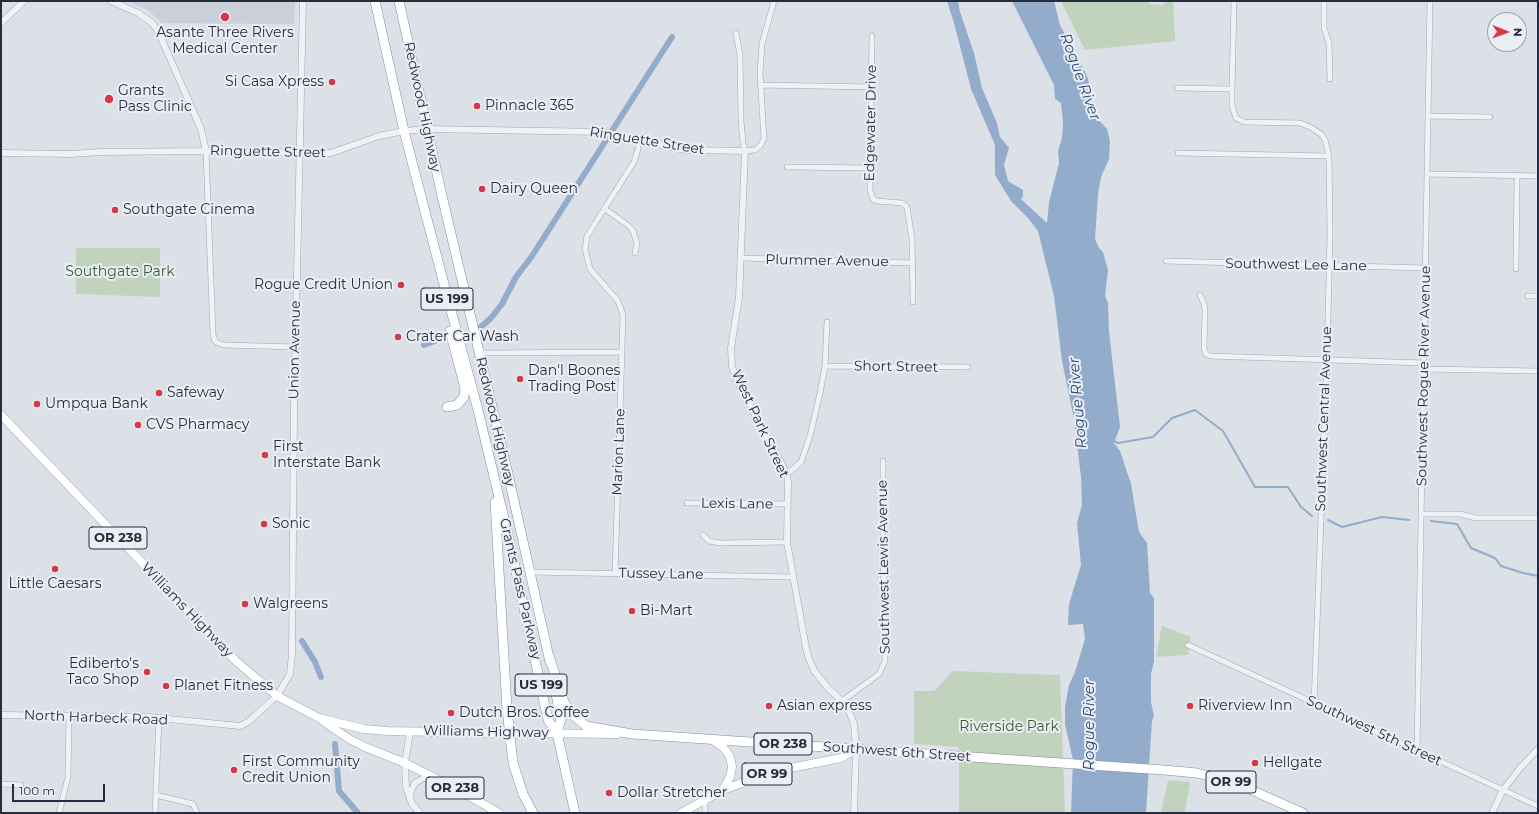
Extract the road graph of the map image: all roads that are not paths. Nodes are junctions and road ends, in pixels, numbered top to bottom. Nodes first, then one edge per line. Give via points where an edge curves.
1 (24, 1) edge
2 (111, 1) edge
3 (302, 1) edge
4 (375, 1) edge
5 (399, 1) edge
6 (774, 1) edge
7 (1234, 1) edge
8 (1324, 1) edge
9 (1430, 1) edge
10 (1, 23) edge
11 (736, 33) dead end
12 (872, 36) dead end
13 (1330, 79) dead end
14 (760, 85) junction
15 (871, 87) junction
16 (1177, 88) dead end
17 (1232, 89) junction
18 (1428, 116) junction
19 (1490, 117) dead end
20 (427, 129) junction
21 (404, 131) junction
22 (638, 140) junction
23 (206, 151) junction
24 (745, 151) junction
25 (1, 153) edge
26 (300, 153) junction
27 (1178, 153) dead end
28 (1329, 156) junction
29 (787, 167) dead end
30 (870, 168) junction
31 (1427, 174) junction
32 (1517, 175) junction
33 (1538, 176) edge
34 (605, 208) junction
35 (635, 253) dead end
36 (741, 258) junction
37 (1166, 262) dead end
38 (913, 263) junction
39 (1329, 266) junction
40 (1426, 268) junction
41 (1516, 269) dead end
42 (444, 288) junction
43 (1200, 294) dead end
44 (1528, 296) dead end
45 (1538, 296) edge
46 (913, 302) dead end
47 (827, 322) dead end
48 (296, 347) junction
49 (622, 352) junction
50 (479, 353) junction
51 (1327, 360) junction
52 (1424, 362) junction
53 (825, 366) junction
54 (968, 367) dead end
55 (1424, 370) junction
56 (1538, 371) edge
57 (447, 407) dead end
58 (1, 415) edge
59 (884, 461) dead end
60 (492, 466) junction
61 (787, 474) junction
62 (687, 503) dead end
63 (788, 504) junction
64 (1422, 514) junction
65 (1538, 518) edge
66 (703, 535) dead end
67 (787, 542) junction
68 (530, 572) junction
69 (616, 574) junction
70 (793, 577) junction
71 (1188, 645) dead end
72 (549, 656) junction
73 (277, 696) junction
74 (842, 701) junction
75 (1314, 704) junction
76 (1, 715) edge
77 (69, 716) junction
78 (159, 718) junction
79 (319, 718) junction
80 (410, 732) junction
81 (558, 733) junction
82 (632, 734) junction
83 (711, 739) junction
84 (856, 749) junction
85 (1538, 749) edge
86 (1417, 751) junction
87 (405, 763) junction
88 (435, 778) junction
89 (1, 784) edge
90 (21, 786) dead end
91 (723, 790) junction
92 (1503, 790) junction
93 (156, 795) junction
94 (410, 799) junction
95 (705, 799) junction
96 (1538, 806) edge
97 (1293, 811) edge
98 (59, 813) edge
99 (155, 813) edge
100 (197, 813) edge
101 (420, 813) edge
102 (499, 813) edge
103 (533, 813) edge
104 (575, 813) edge
105 (681, 813) edge
106 (705, 813) edge
107 (854, 813) edge
108 (1303, 813) edge
109 (1492, 813) edge

1 - 10 street
2 - 23 street via 138,13 158,31 202,129
3 - 26 street, Union Avenue
4 - 21 highway, Redwood Highway / US 199
5 - 20 highway, Redwood Highway / US 199
6 - 14 street via 762,44
7 - 17 street
8 - 13 street via 1324,28 1329,43
9 - 18 street, Southwest Rogue River Avenue
11 - 24 street via 740,55 741,121
12 - 15 street, Edgewater Drive
14 - 15 street
14 - 24 street via 764,139 755,150
15 - 30 street, Edgewater Drive
16 - 17 street
17 - 28 street, Southwest Central Avenue via 1232,106 1236,118 1244,122 1300,123 1322,136
18 - 19 street
18 - 31 street, Southwest Rogue River Avenue
20 - 21 street, Ringuette Street
20 - 22 street, Ringuette Street via 602,132
20 - 50 highway, Redwood Highway / US 199
21 - 26 street, Ringuette Street via 367,140 331,153
21 - 42 highway, Redwood Highway / US 199
22 - 24 street, Ringuette Street via 684,150
22 - 34 street, Marion Lane via 634,162
23 - 25 street, Ringuette Street
23 - 26 street, Ringuette Street
23 - 48 street via 215,341 224,345
24 - 36 street, West Park Street
26 - 48 street, Union Avenue
27 - 28 street
28 - 39 street, Southwest Central Avenue
29 - 30 street
30 - 38 street, Edgewater Drive via 870,190 873,199 902,203 907,207
31 - 32 street
31 - 40 street, Southwest Rogue River Avenue
32 - 33 street
32 - 41 street
34 - 35 street via 633,231 637,242
34 - 49 street, Marion Lane via 587,236 585,249 590,269 621,309
36 - 38 street, Plummer Avenue
36 - 61 street, West Park Street via 739,298 731,348 732,367
37 - 39 street, Southwest Lee Lane
38 - 46 street, Edgewater Drive
39 - 40 street, Southwest Lee Lane
39 - 51 street, Southwest Central Avenue
40 - 52 street, Southwest Rogue River Avenue
42 - 57 highway via 448,322 465,388 464,397 456,405
42 - 60 highway, Redwood Highway / US 199
43 - 51 street via 1205,310 1203,343 1206,354
44 - 45 street
47 - 53 street
48 - 73 street, Union Avenue via 292,654 290,674
49 - 50 street
49 - 69 street, Marion Lane
50 - 68 highway, Redwood Highway / US 199
51 - 52 street
51 - 75 street, Southwest Central Avenue
52 - 55 street, Southwest Rogue River Avenue
53 - 54 street, Short Street
53 - 61 street via 805,453 800,462
55 - 56 street
55 - 64 street, Southwest Rogue River Avenue
58 - 73 main road, Williams Highway / OR 238 via 236,661
59 - 74 street, Southwest Lewis Avenue via 885,662 880,674
60 - 81 highway, Grants Pass Parkway / US 199 via 548,720
60 - 103 highway via 507,709 513,763 522,794
61 - 63 street, West Park Street
62 - 63 street, Lexis Lane
63 - 67 street, West Park Street
64 - 65 street via 1460,514 1476,518
64 - 86 street, Southwest Rogue River Avenue
66 - 67 street via 709,541 720,543
67 - 70 street, West Park Street
68 - 69 street, Tussey Lane
68 - 72 highway, Redwood Highway / US 199
69 - 70 street, Tussey Lane
70 - 74 street, West Park Street via 809,659 821,680
71 - 75 street, Southwest 5th Street
72 - 81 highway, Grants Pass Parkway / US 199 via 561,720
72 - 82 highway via 564,702 573,716 586,726
73 - 78 street, North Harbeck Road via 240,726
73 - 79 main road, Williams Highway / OR 238
74 - 84 street, West Park Street via 854,724
75 - 86 street, Southwest 5th Street
76 - 77 street, North Harbeck Road
77 - 78 street, North Harbeck Road
77 - 98 street via 68,777
78 - 93 street
79 - 80 main road, Williams Highway / OR 238 via 364,729
79 - 87 main road, Williams Highway / OR 238 via 349,739
80 - 81 main road, Williams Highway / OR 238, bridge
80 - 87 street
81 - 82 main road, Southwest 6th Street / OR 238
81 - 104 highway, Grants Pass Parkway / US 199
82 - 83 highway, Southwest 6th Street / OR 238
83 - 84 highway, Southwest 6th Street / OR 238
83 - 91 main road via 724,748 730,757 732,768
84 - 91 main road, OR 99 via 841,758 785,769
84 - 97 highway, Southwest 6th Street / OR 99 via 1197,773 1238,784
84 - 107 street, West Park Street
85 - 92 street
86 - 92 street, Southwest 5th Street
87 - 88 main road, Williams Highway / OR 238
87 - 94 street via 406,787
88 - 94 street via 424,778 415,783
88 - 102 main road, Williams Highway / OR 238
89 - 90 street
91 - 95 main road, OR 99
92 - 96 street, Southwest 5th Street
92 - 109 street
93 - 99 street
93 - 100 street via 193,804
94 - 101 street
95 - 105 main road, OR 99
95 - 106 street
97 - 108 highway, OR 99

